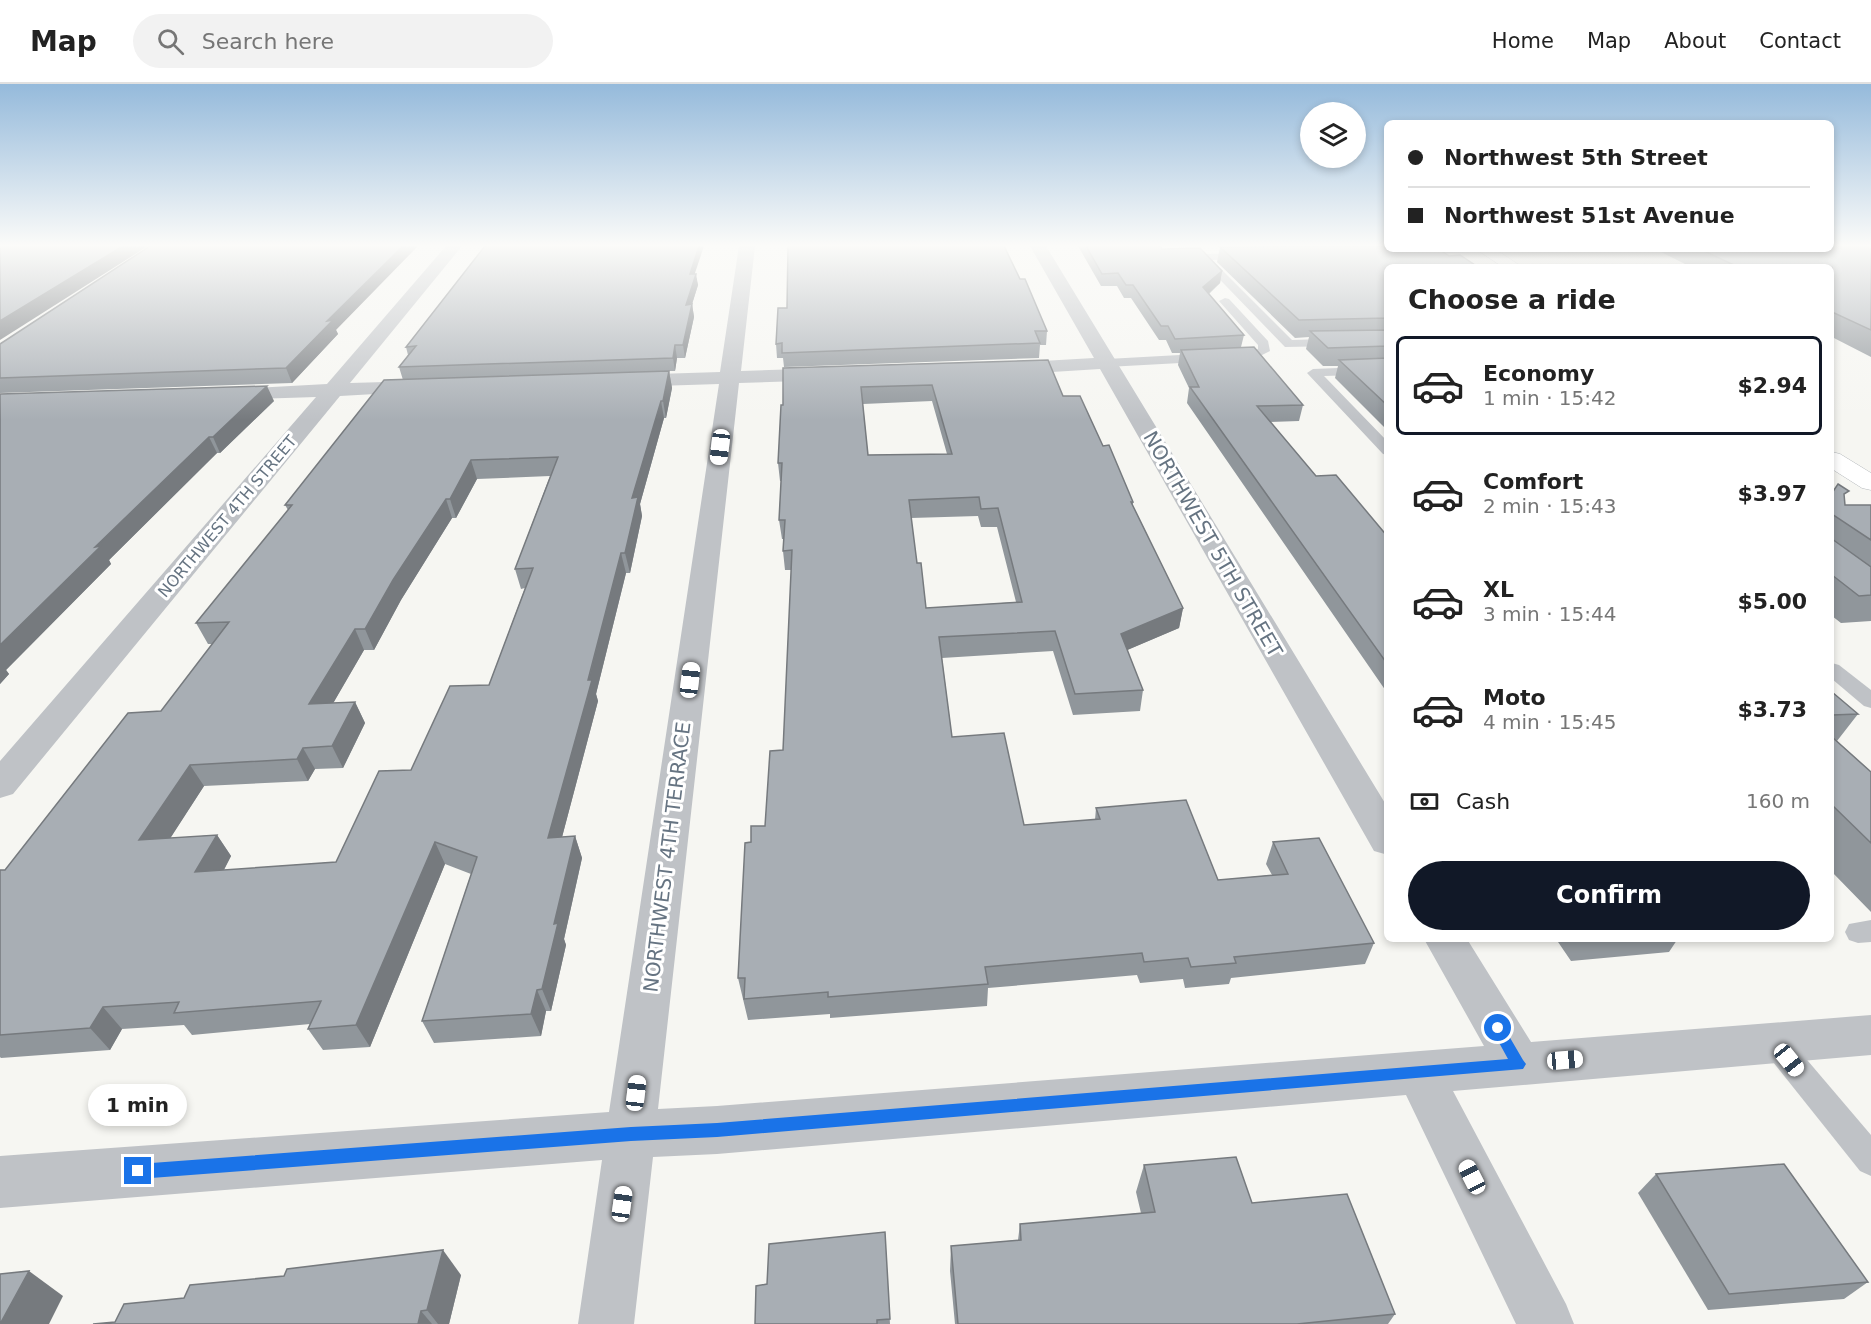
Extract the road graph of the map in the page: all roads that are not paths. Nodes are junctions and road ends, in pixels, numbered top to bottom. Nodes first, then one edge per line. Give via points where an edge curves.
1 (405, 304) edge
2 (739, 304) edge
3 (1072, 304) edge
4 (1228, 304) edge
5 (1249, 304) edge
6 (1384, 341) edge
7 (1107, 363) junction
8 (989, 369) edge
9 (1384, 370) edge
10 (850, 374) edge
11 (729, 378) junction
12 (608, 381) edge
13 (445, 387) edge
14 (333, 390) junction
15 (209, 394) edge
16 (1384, 447) edge
17 (1834, 460) edge
18 (1871, 483) edge
19 (1834, 671) edge
20 (1871, 701) edge
21 (0, 785) edge
22 (1384, 834) edge
23 (1447, 942) edge
24 (1871, 1035) edge
25 (1775, 1043) junction
26 (1519, 1064) junction
27 (1419, 1073) junction
28 (631, 1134) junction
29 (1871, 1160) edge
30 (0, 1182) edge
31 (606, 1324) edge
32 (1546, 1324) edge

1 - 14 street, NORTHWEST 4TH STREET
2 - 11 street, NORTHWEST 4TH TERRACE
3 - 7 street, NORTHWEST 5TH STREET
4 - 7 lane via 1264,344 1264,351 1254,355
5 - 6 lane via 1289,344
7 - 8 street
7 - 22 street, NORTHWEST 5TH STREET
9 - 16 lane via 1313,373
10 - 11 street
11 - 12 street
11 - 28 street, NORTHWEST 4TH TERRACE
13 - 14 street
14 - 15 street
14 - 21 street, NORTHWEST 4TH STREET
17 - 18 main road
19 - 20 lane
23 - 26 street
24 - 25 street
25 - 26 street
25 - 29 lane
26 - 27 street
27 - 28 street
27 - 32 street
28 - 30 street
28 - 31 street, NORTHWEST 4TH TERRACE

